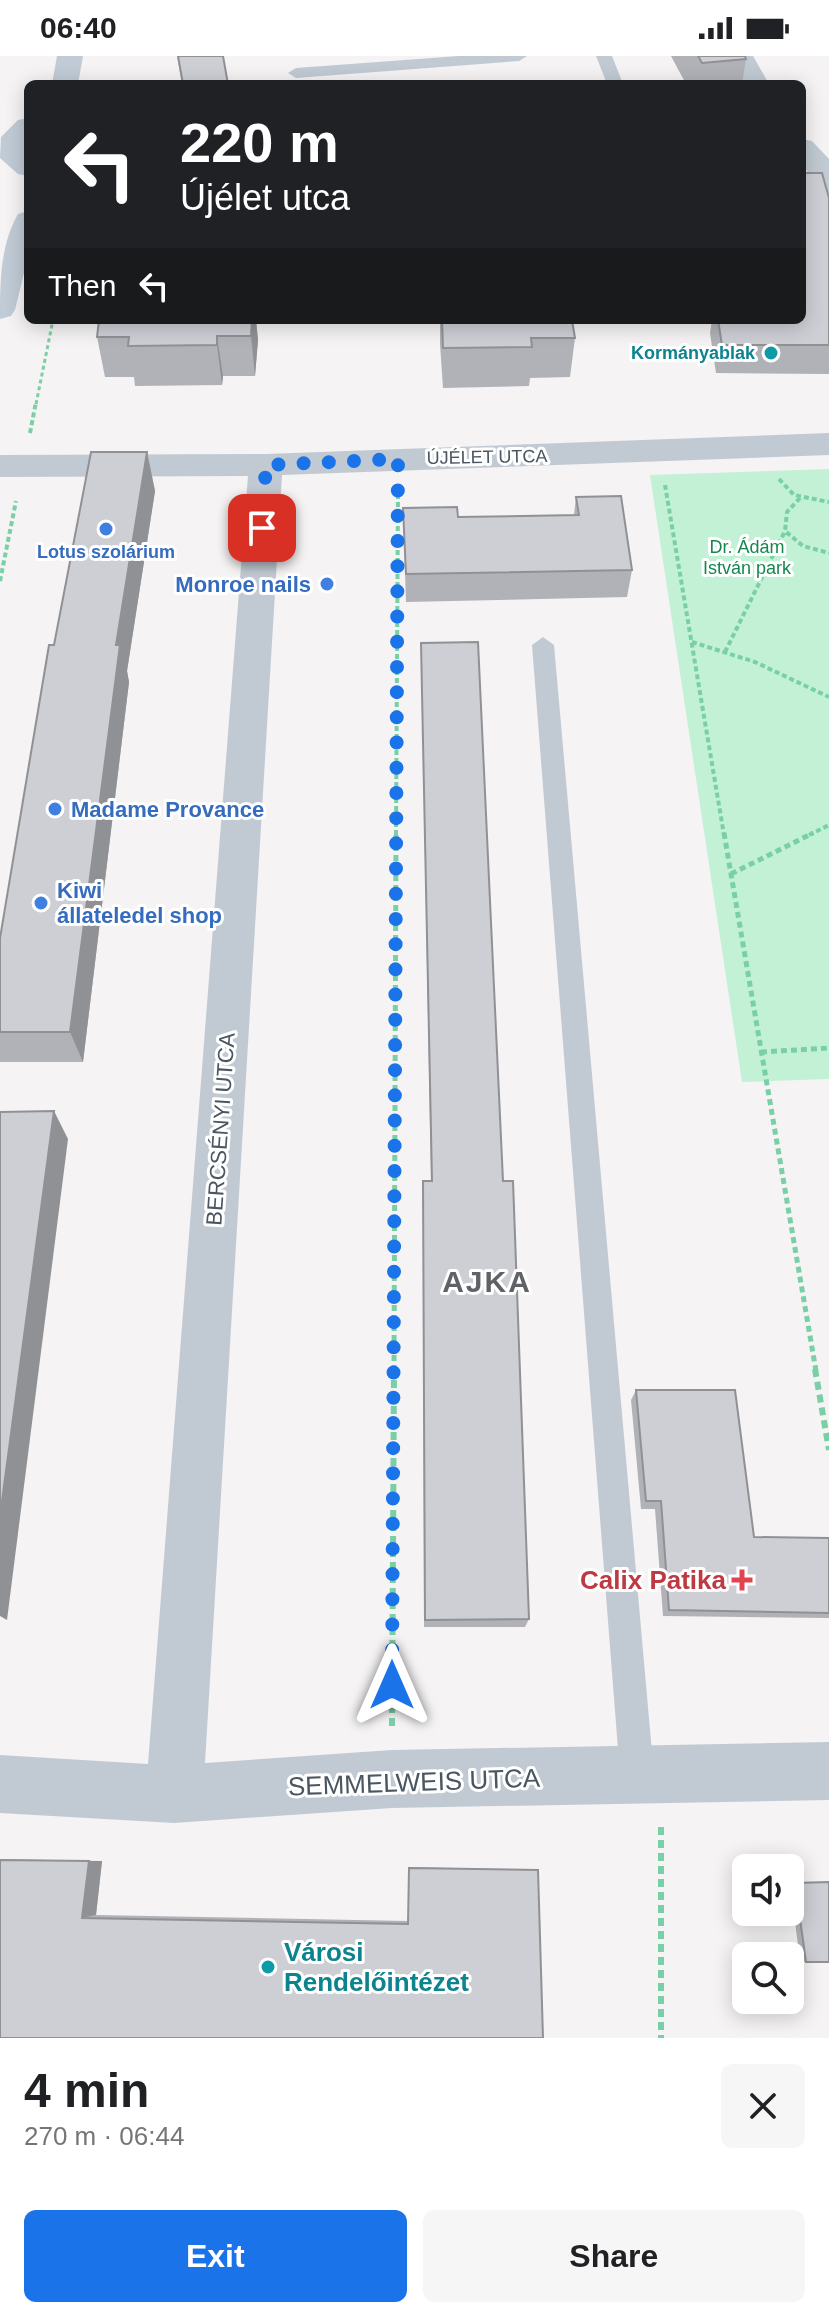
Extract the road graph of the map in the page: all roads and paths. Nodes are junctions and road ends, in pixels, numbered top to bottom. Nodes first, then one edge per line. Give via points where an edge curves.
1 (70, 56) edge
2 (291, 56) edge
3 (519, 56) edge
4 (604, 56) edge
5 (740, 56) edge
6 (298, 79) edge
7 (66, 80) edge
8 (613, 80) edge
9 (754, 80) edge
10 (16, 131) edge
11 (811, 152) edge
12 (17, 164) edge
13 (829, 185) edge
14 (24, 230) edge
15 (0, 310) edge
16 (829, 444) edge
17 (660, 453) junction
18 (398, 459) junction
19 (266, 465) junction
20 (0, 466) edge
21 (800, 498) dead end
22 (785, 531) junction
23 (829, 553) edge
24 (692, 642) junction
25 (543, 645) dead end
26 (725, 652) junction
27 (829, 697) edge
28 (829, 825) edge
29 (731, 874) junction
30 (829, 1048) edge
31 (761, 1052) junction
32 (829, 1450) edge
33 (829, 1771) edge
34 (649, 1774) junction
35 (392, 1779) junction
36 (0, 1784) edge
37 (174, 1794) junction
38 (661, 2038) edge

1 - 7 main road
2 - 6 lane
3 - 6 lane
4 - 8 lane
5 - 9 street
10 - 12 main road via 11,143
11 - 13 street
14 - 15 main road
16 - 17 street, ÚJÉLET UTCA
17 - 18 street, ÚJÉLET UTCA
17 - 24 path
18 - 19 street, ÚJÉLET UTCA
18 - 35 path
19 - 20 street, ÚJÉLET UTCA
19 - 37 street, BERCSÉNYI UTCA
21 - 22 path via 783,519
22 - 23 path via 803,546
22 - 26 path
24 - 26 path
24 - 29 path
25 - 34 lane
26 - 27 path
28 - 29 path
29 - 31 path
30 - 31 path
31 - 32 path
33 - 34 street, SEMMELWEIS UTCA
34 - 35 street, SEMMELWEIS UTCA
34 - 38 path
35 - 37 street, SEMMELWEIS UTCA
36 - 37 street, SEMMELWEIS UTCA

